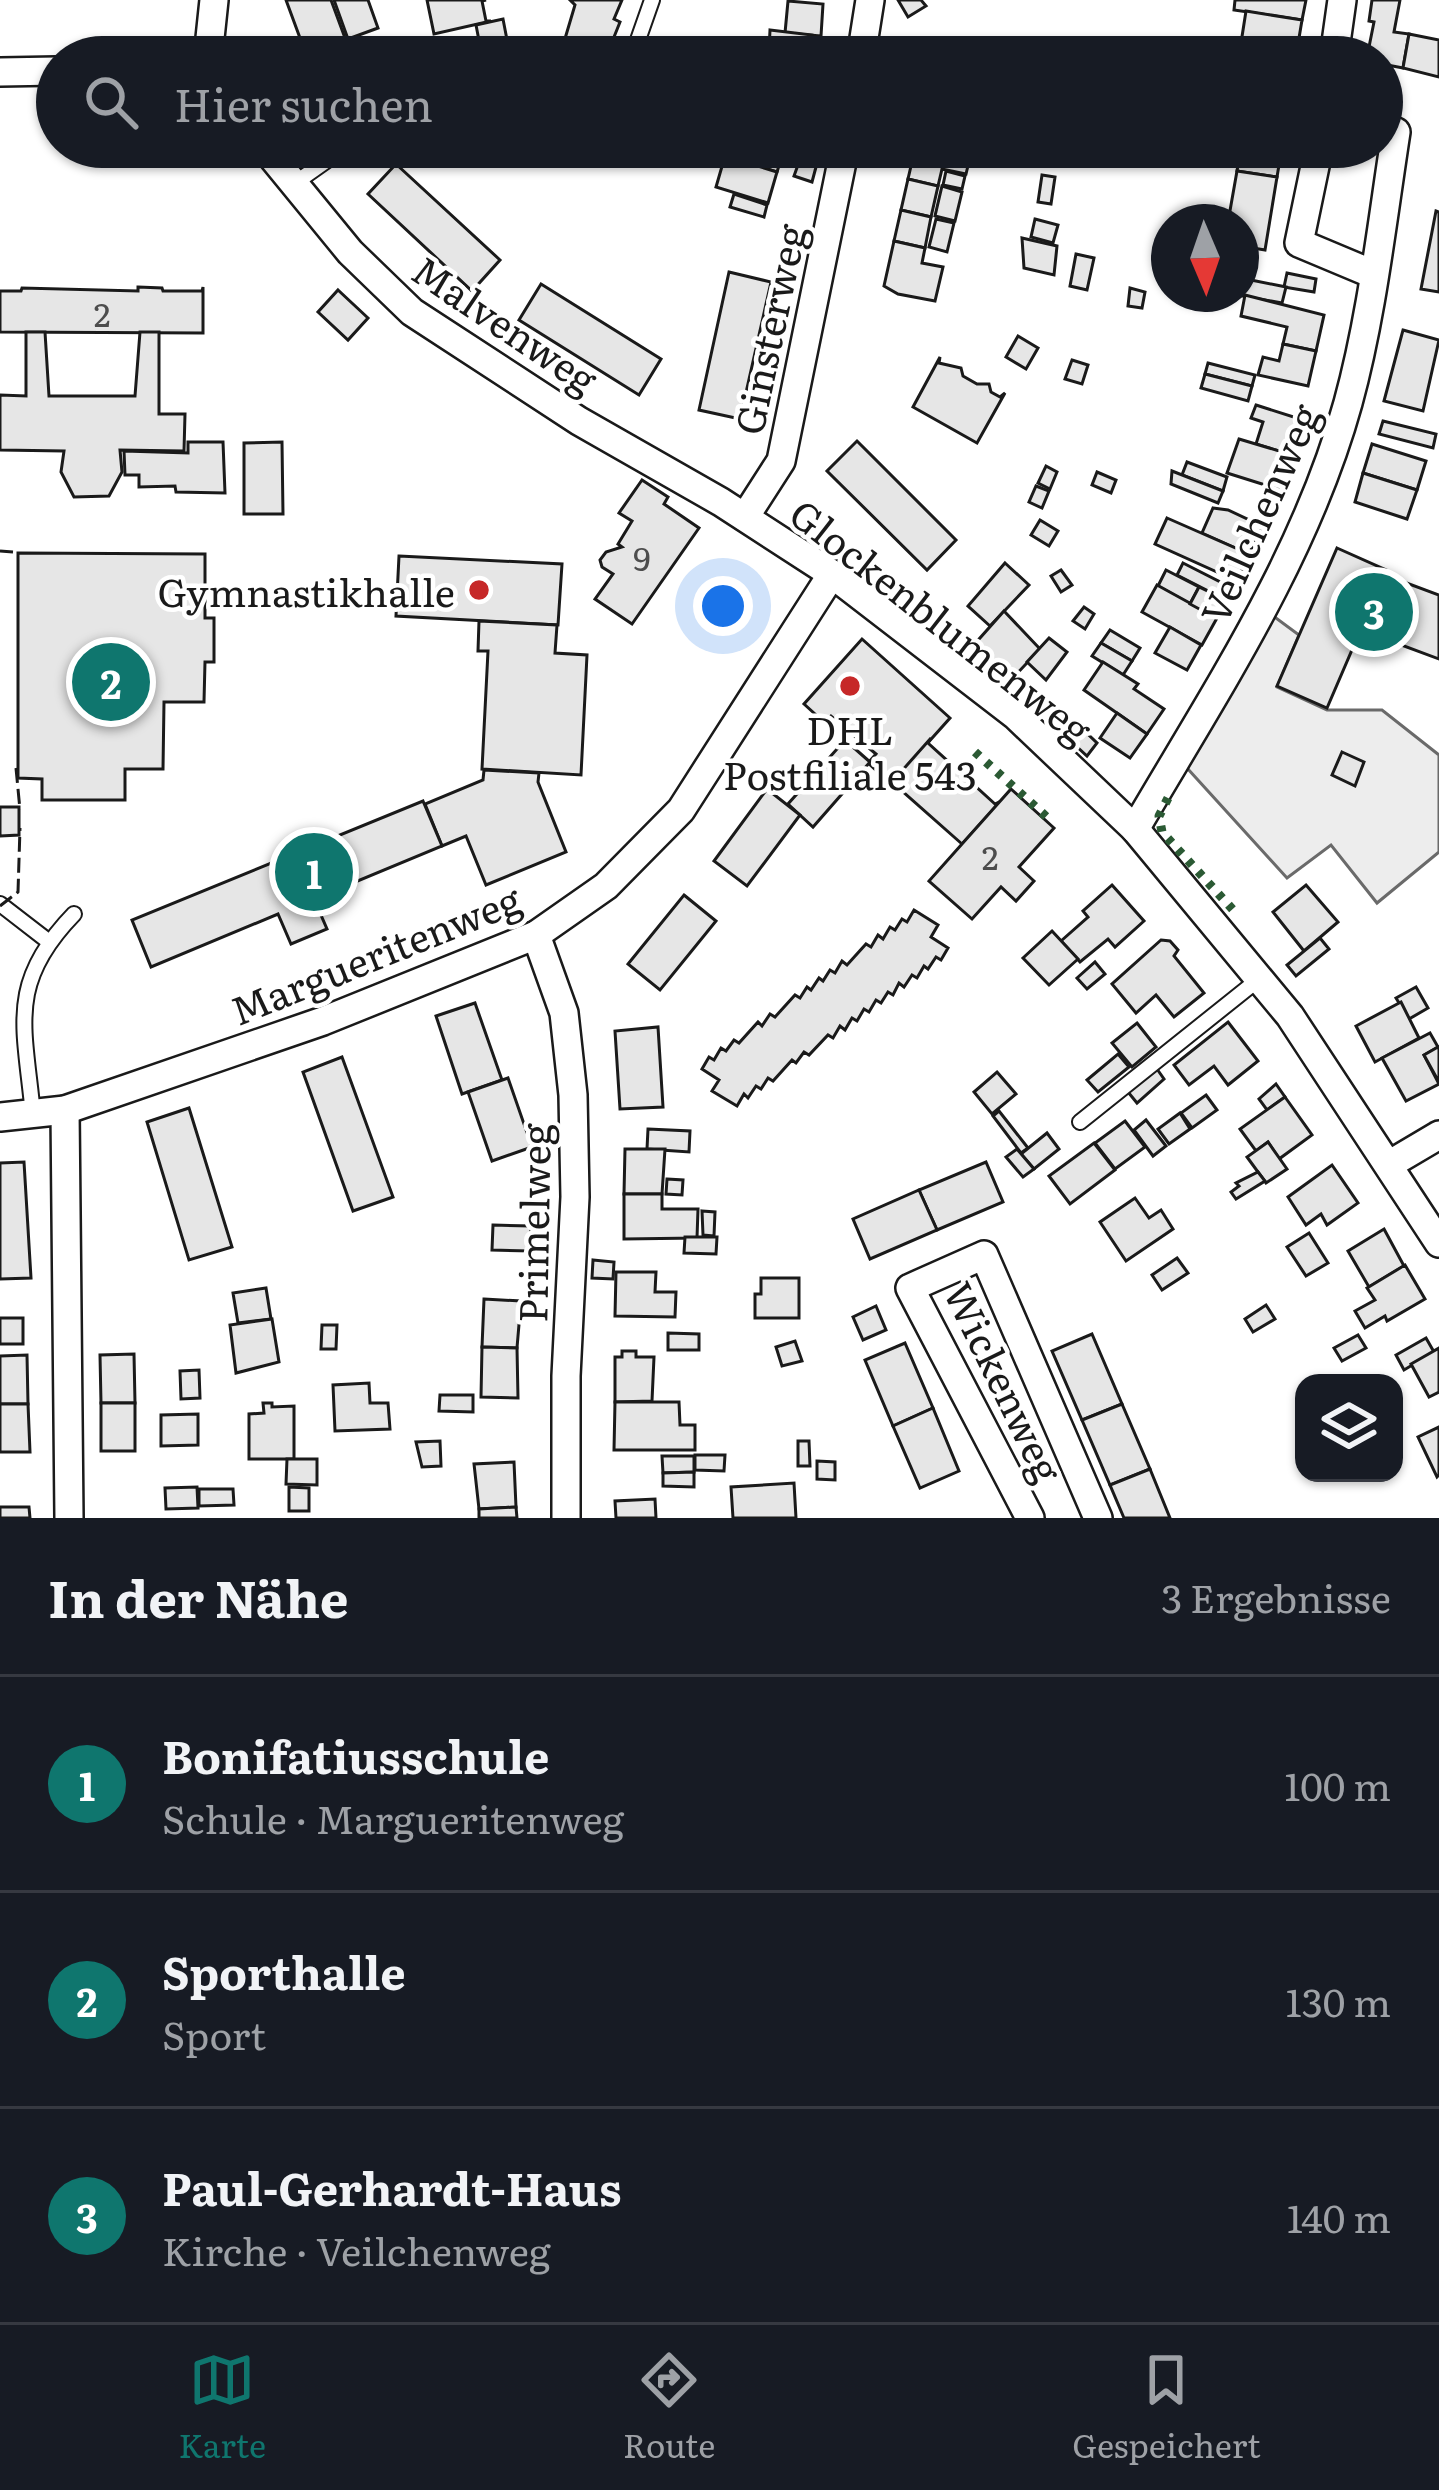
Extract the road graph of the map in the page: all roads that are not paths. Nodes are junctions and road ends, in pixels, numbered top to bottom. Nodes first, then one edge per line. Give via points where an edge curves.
1 (214, 0) edge
2 (652, 0) edge
3 (870, 0) edge
4 (1342, 0) edge
5 (210, 36) edge
6 (639, 36) edge
7 (864, 36) edge
8 (1337, 36) edge
9 (36, 71) edge
10 (0, 72) edge
11 (282, 168) edge
12 (316, 168) edge
13 (841, 168) edge
14 (1314, 168) edge
15 (1390, 168) edge
16 (295, 183) junction
17 (1373, 274) junction
18 (745, 517) junction
19 (832, 574) junction
20 (1135, 829) junction
21 (0, 904) edge
22 (74, 914) dead end
23 (536, 935) junction
24 (48, 941) junction
25 (1258, 979) junction
26 (65, 1110) junction
27 (34, 1115) junction
28 (0, 1117) edge
29 (1080, 1122) dead end
30 (1439, 1136) edge
31 (1390, 1164) junction
32 (1439, 1243) edge
33 (69, 1518) edge
34 (566, 1518) edge
35 (1030, 1518) edge
36 (1098, 1518) edge

1 - 5 street
2 - 6 lane
3 - 7 street
4 - 8 street
9 - 10 street
11 - 16 street, Malvenweg
12 - 16 lane
13 - 18 street, Ginsterweg via 781,461
14 - 17 street via 1299,243
15 - 17 street, Veilchenweg
16 - 18 street, Malvenweg via 412,312
17 - 20 street, Veilchenweg via 1348,404 1301,529 1265,610
18 - 19 street, Glockenblumenweg
19 - 20 street, Glockenblumenweg via 1015,715
19 - 23 street, Margueritenweg via 681,810 606,886
20 - 25 street, Glockenblumenweg
21 - 24 lane
22 - 24 lane
23 - 26 street, Margueritenweg via 323,1021
23 - 34 street, Primelweg via 564,1013 573,1095
24 - 27 lane via 22,998
25 - 29 lane
25 - 31 street, Glockenblumenweg
26 - 27 street, Margueritenweg
26 - 33 street
27 - 28 street, Margueritenweg
30 - 31 street
31 - 32 street, Glockenblumenweg
35 - 36 street, Wickenweg via 910,1288 984,1255

